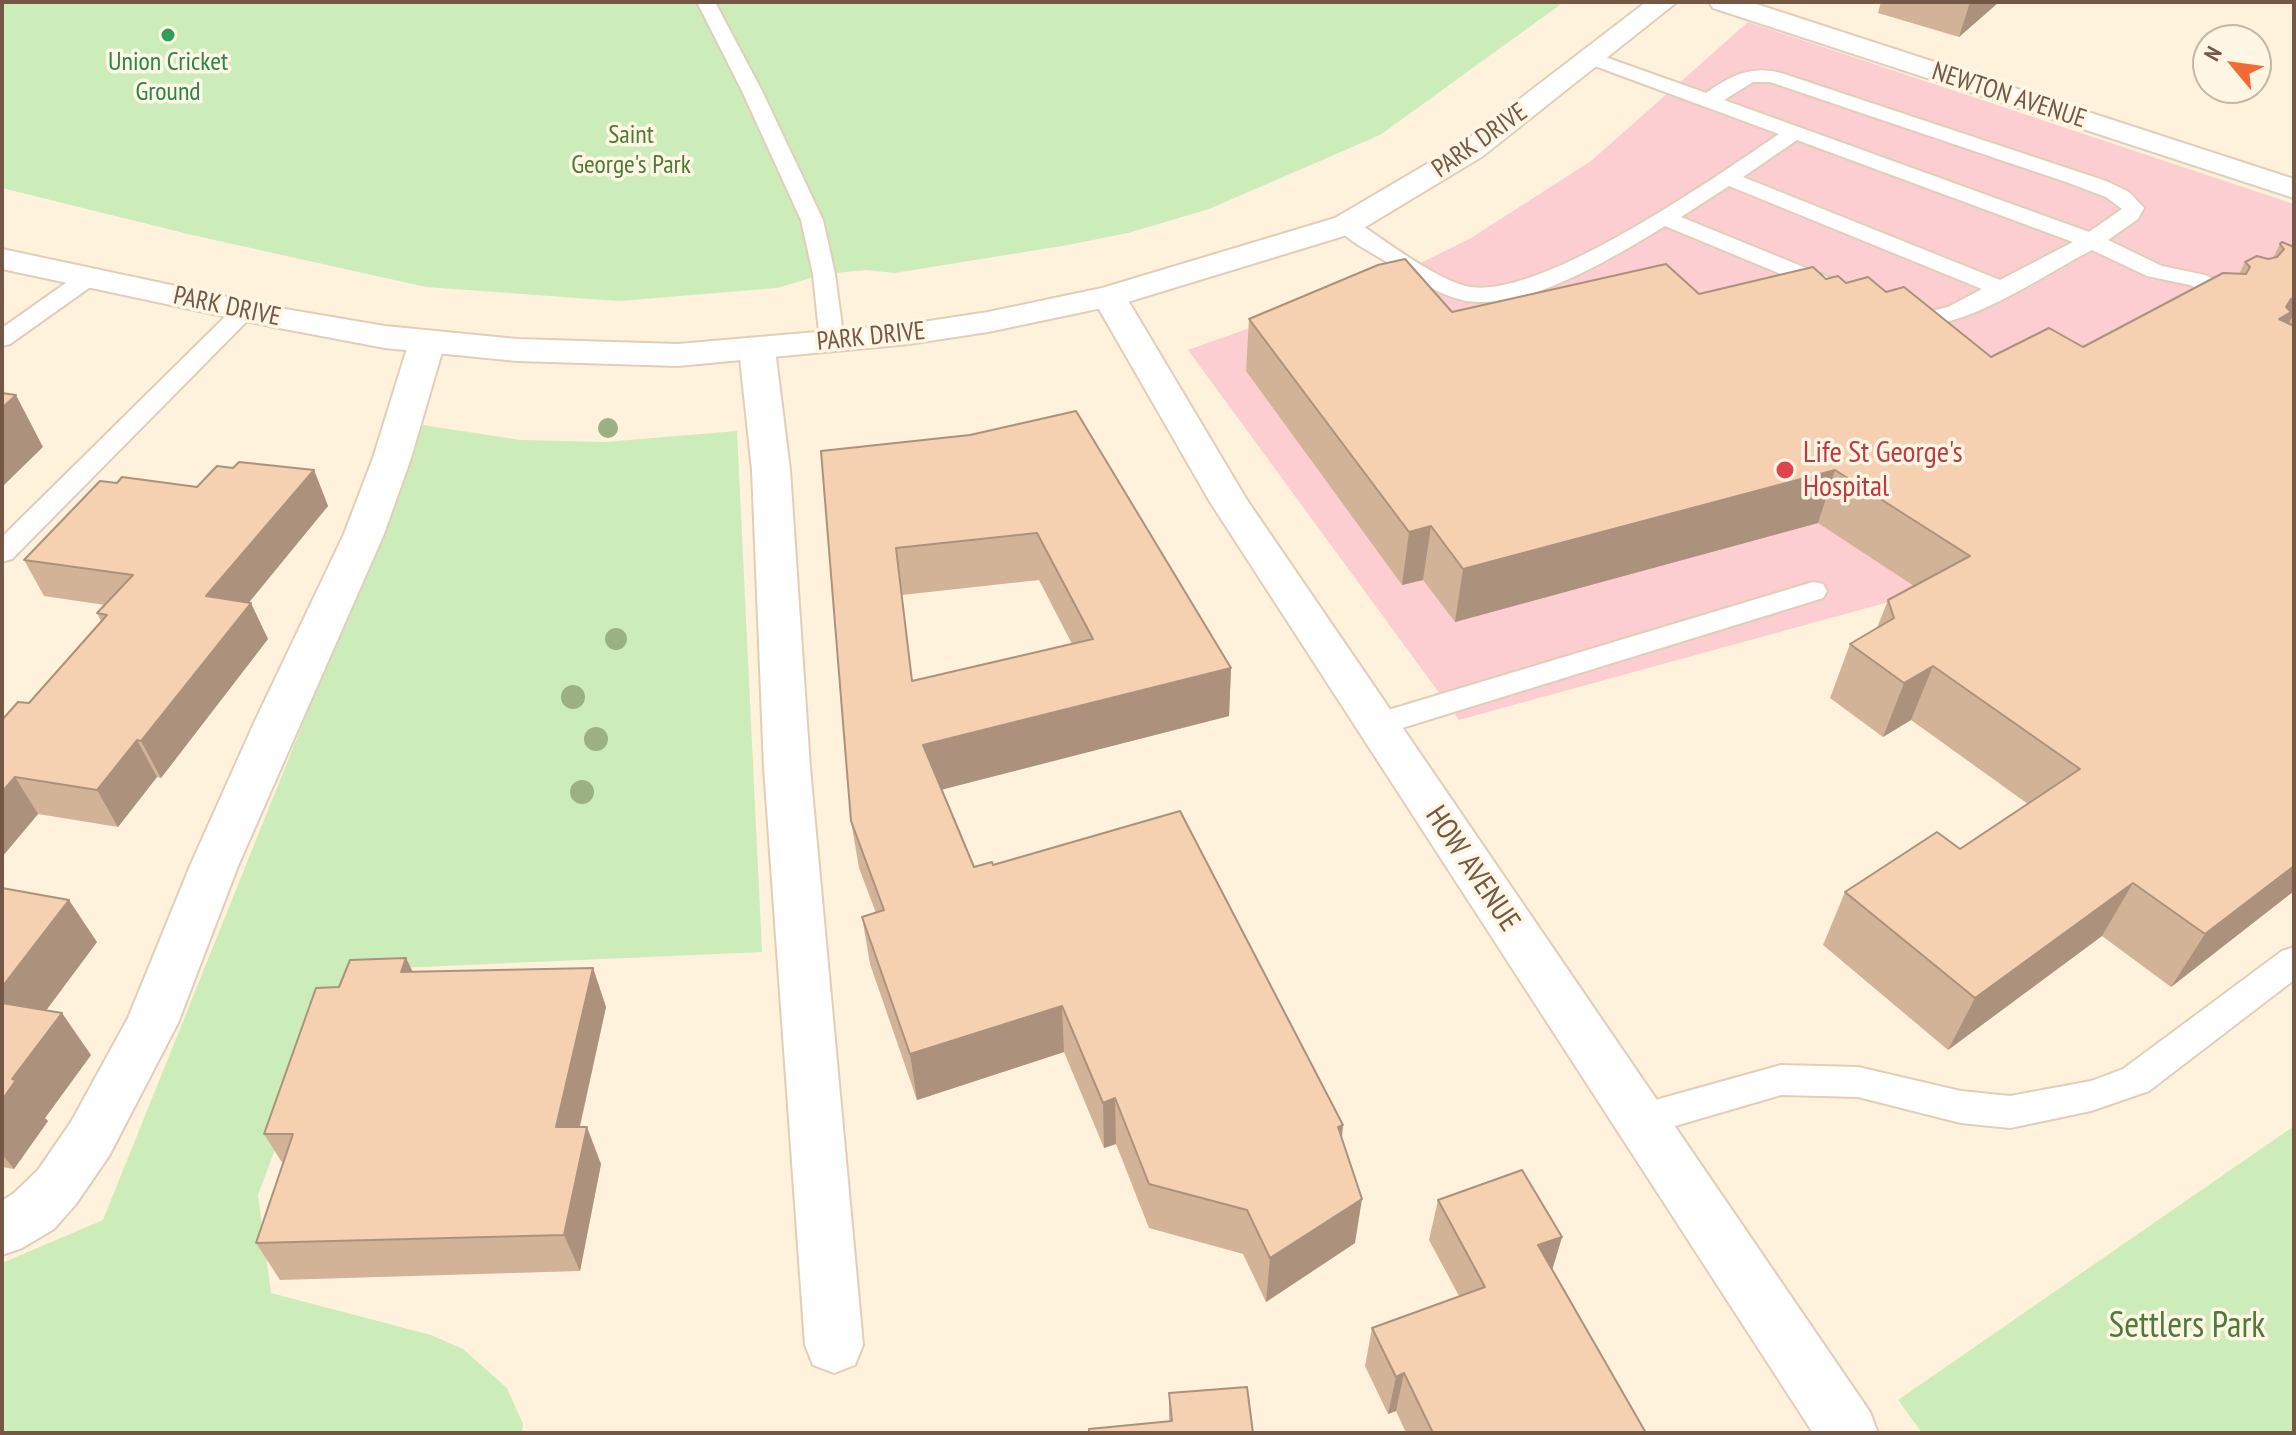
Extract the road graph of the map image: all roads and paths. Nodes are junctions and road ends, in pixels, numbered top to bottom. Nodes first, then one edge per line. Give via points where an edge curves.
1 (706, 2) edge
2 (1663, 2) edge
3 (1723, 2) edge
4 (1591, 58) junction
5 (1709, 101) junction
6 (1794, 133) junction
7 (1727, 178) junction
8 (2294, 189) edge
9 (1662, 217) junction
10 (1346, 225) junction
11 (2092, 241) junction
12 (2, 259) edge
13 (2155, 271) junction
14 (88, 278) junction
15 (2002, 289) junction
16 (1845, 293) edge
17 (1109, 297) junction
18 (2177, 298) edge
19 (2244, 300) edge
20 (1874, 304) edge
21 (244, 311) junction
22 (2, 339) edge
23 (427, 342) junction
24 (832, 342) junction
25 (757, 349) junction
26 (2, 553) edge
27 (1813, 591) dead end
28 (1376, 725) junction
29 (2294, 961) edge
30 (1641, 1120) junction
31 (2, 1230) edge
32 (834, 1345) dead end
33 (1848, 1433) edge

1 - 24 lane via 812,220
2 - 4 street, PARK DRIVE
3 - 8 street, NEWTON AVENUE
4 - 5 lane
4 - 10 street, PARK DRIVE via 1472,150
5 - 6 lane
5 - 11 lane via 1742,77 1760,73 2074,177 2127,200 2133,208
6 - 7 lane
6 - 11 lane
7 - 9 lane
7 - 15 lane
9 - 10 lane via 1598,258 1485,296 1442,283
9 - 16 lane
10 - 17 street, PARK DRIVE
11 - 13 lane
11 - 15 lane
12 - 14 street, PARK DRIVE
13 - 18 lane via 2166,291
13 - 19 lane via 2197,280
14 - 21 street, PARK DRIVE
14 - 22 lane
15 - 20 lane via 1932,318 1897,314
17 - 24 street, PARK DRIVE via 988,322
17 - 28 street, HOW AVENUE via 1229,502
21 - 23 street, PARK DRIVE
21 - 26 lane
23 - 25 street, PARK DRIVE via 678,355
23 - 31 street via 364,534 214,866 152,1023 90,1139 57,1187 34,1211
24 - 25 street, PARK DRIVE
25 - 32 street via 771,470 787,768
27 - 28 lane
28 - 30 street, HOW AVENUE
29 - 30 lane via 2136,1080 2091,1096 2010,1112 1961,1107 1858,1082 1781,1080
30 - 33 street, HOW AVENUE

